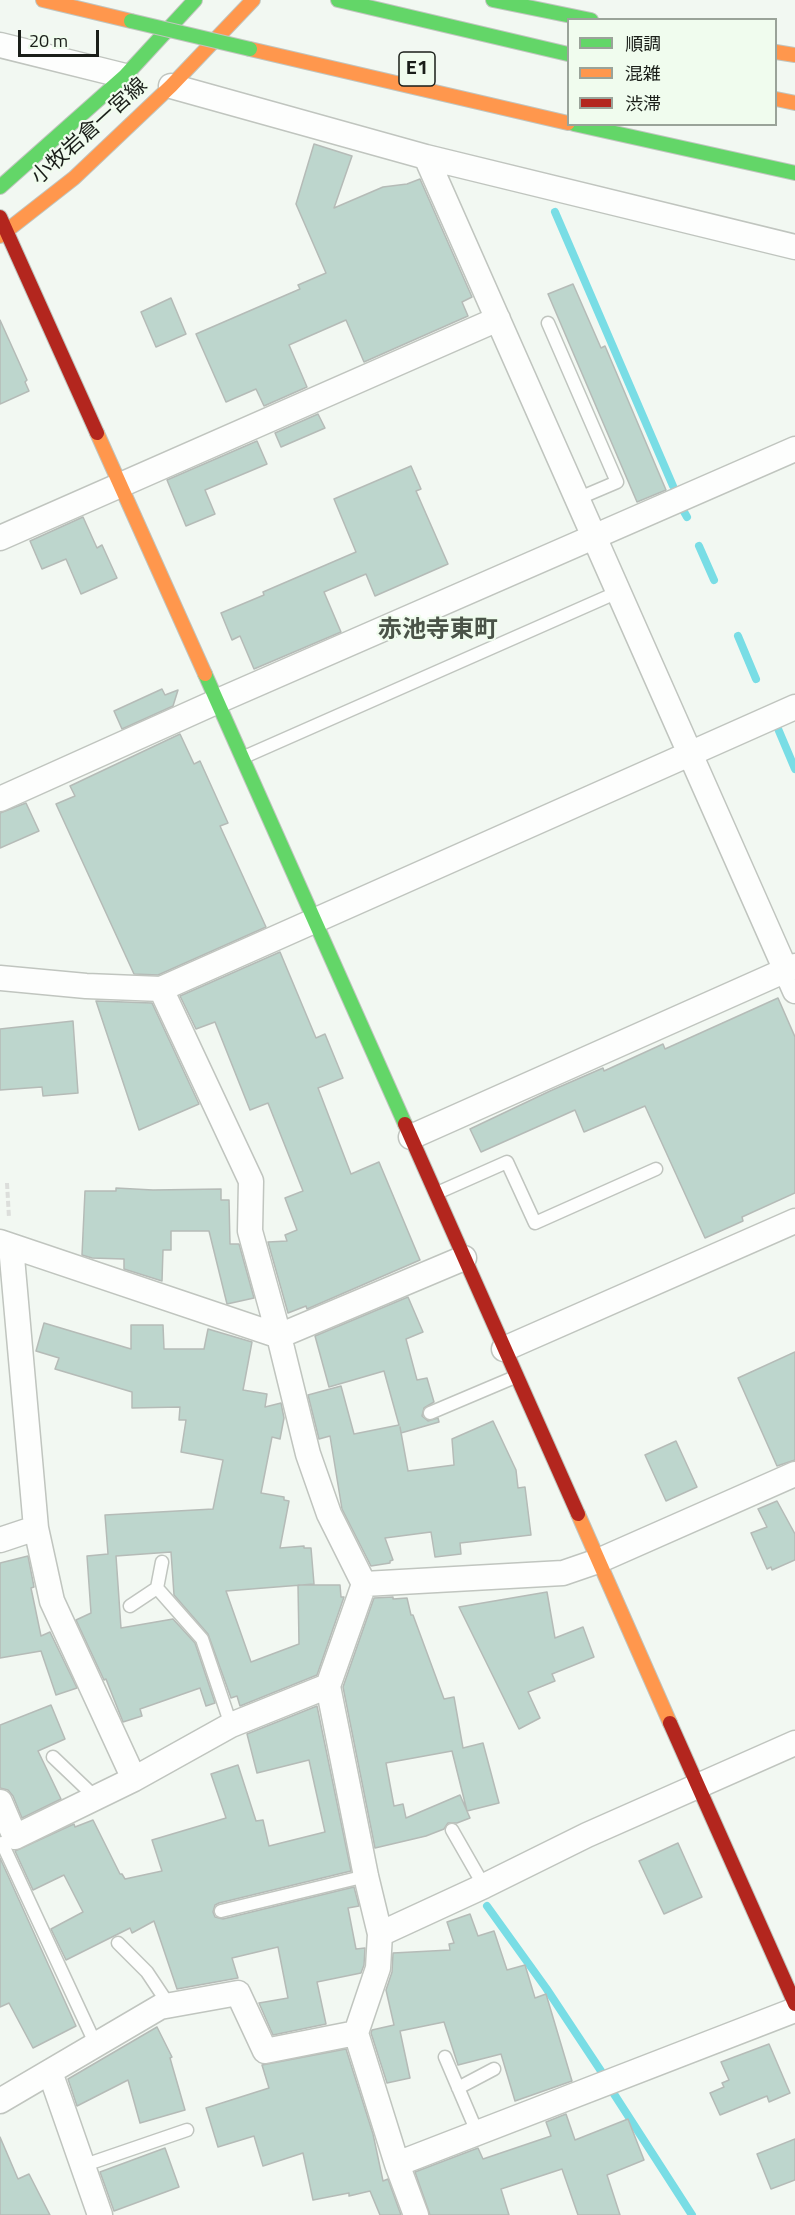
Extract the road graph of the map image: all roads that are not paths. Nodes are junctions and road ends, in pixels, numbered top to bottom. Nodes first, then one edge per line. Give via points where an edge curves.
1 (43, 0) edge
2 (195, 0) edge
3 (253, 0) edge
4 (338, 0) edge
5 (493, 0) edge
6 (172, 12) dead end
7 (195, 17) dead end
8 (581, 18) edge
9 (218, 22) dead end
10 (242, 28) dead end
11 (0, 45) edge
12 (777, 52) edge
13 (567, 54) edge
14 (795, 55) edge
15 (125, 76) junction
16 (171, 86) junction
17 (777, 99) edge
18 (795, 103) edge
19 (567, 123) edge
20 (583, 126) edge
21 (426, 157) junction
22 (795, 173) edge
23 (0, 187) edge
24 (0, 217) edge
25 (3, 234) edge
26 (795, 247) edge
27 (498, 319) junction
28 (548, 323) dead end
29 (795, 449) edge
30 (120, 484) junction
31 (577, 499) junction
32 (594, 537) junction
33 (0, 538) edge
34 (618, 592) junction
35 (218, 701) junction
36 (795, 707) edge
37 (690, 754) junction
38 (243, 758) junction
39 (0, 799) edge
40 (315, 921) junction
41 (792, 976) edge
42 (0, 978) edge
43 (161, 989) junction
44 (411, 1137) junction
45 (656, 1169) dead end
46 (435, 1194) junction
47 (795, 1221) edge
48 (5, 1244) edge
49 (464, 1258) junction
50 (279, 1336) junction
51 (504, 1349) junction
52 (516, 1377) junction
53 (430, 1413) dead end
54 (795, 1474) edge
55 (36, 1528) junction
56 (0, 1540) edge
57 (598, 1561) junction
58 (162, 1562) dead end
59 (364, 1584) junction
60 (157, 1588) junction
61 (130, 1606) dead end
62 (328, 1686) junction
63 (231, 1725) junction
64 (795, 1743) edge
65 (53, 1757) dead end
66 (134, 1779) junction
67 (698, 1786) junction
68 (95, 1797) junction
69 (0, 1802) edge
70 (452, 1830) dead end
71 (6, 1841) edge
72 (366, 1876) junction
73 (484, 1886) junction
74 (221, 1911) dead end
75 (380, 1934) junction
76 (118, 1943) dead end
77 (795, 2004) edge
78 (170, 2005) junction
79 (795, 2010) edge
80 (356, 2033) junction
81 (96, 2045) junction
82 (446, 2056) dead end
83 (494, 2069) dead end
84 (50, 2072) junction
85 (458, 2088) junction
86 (0, 2101) edge
87 (187, 2130) dead end
88 (477, 2132) junction
89 (397, 2164) junction
90 (82, 2166) junction
91 (100, 2215) edge
92 (416, 2215) edge

1 - 19 main road, bridge
2 - 15 main road, 小牧岩倉一宮線
3 - 16 main road, 小牧岩倉一宮線
4 - 13 main road, E1
5 - 8 main road
6 - 7 main road
9 - 10 main road
11 - 15 street
12 - 14 main road
15 - 23 main road, 小牧岩倉一宮線
16 - 21 street
16 - 25 main road, 小牧岩倉一宮線 via 74,178
17 - 18 main road
20 - 22 main road
21 - 26 street
21 - 27 street
24 - 25 main road
25 - 30 main road
27 - 30 street
27 - 31 street
28 - 31 lane via 617,482
29 - 32 street
30 - 33 street
30 - 35 main road
31 - 32 street
32 - 34 street
32 - 35 street
34 - 37 street
34 - 38 lane
35 - 38 main road
35 - 39 street
36 - 37 street
37 - 40 street
37 - 41 street
38 - 40 main road
40 - 43 street
40 - 44 main road
41 - 44 street
42 - 43 street
43 - 50 street via 251,1181 250,1231
44 - 46 main road
45 - 46 lane via 535,1223 507,1162
46 - 49 main road
47 - 51 street
48 - 50 street
48 - 55 street
49 - 50 street
49 - 51 main road
50 - 59 street via 308,1454 329,1514
51 - 52 main road
52 - 53 lane
52 - 57 main road
54 - 57 street
55 - 56 street
55 - 66 street via 52,1601
57 - 59 street via 563,1573
57 - 67 main road
58 - 60 lane
59 - 62 street
60 - 61 lane
60 - 63 lane via 202,1639
62 - 63 street
62 - 72 street
63 - 66 street
64 - 67 street
65 - 68 lane
66 - 68 street
67 - 73 street
67 - 77 main road
68 - 71 street
69 - 71 street
70 - 73 lane
71 - 81 lane
72 - 74 lane
72 - 75 street
73 - 75 street
75 - 80 street via 378,1968
76 - 78 lane via 147,1972
78 - 80 street via 238,1993 265,2051
78 - 81 street via 159,2007
79 - 88 street
80 - 89 street
81 - 84 street
82 - 85 lane
83 - 85 lane
84 - 86 street
84 - 90 street
85 - 88 lane
87 - 90 lane
88 - 89 street
89 - 92 street
90 - 91 street

